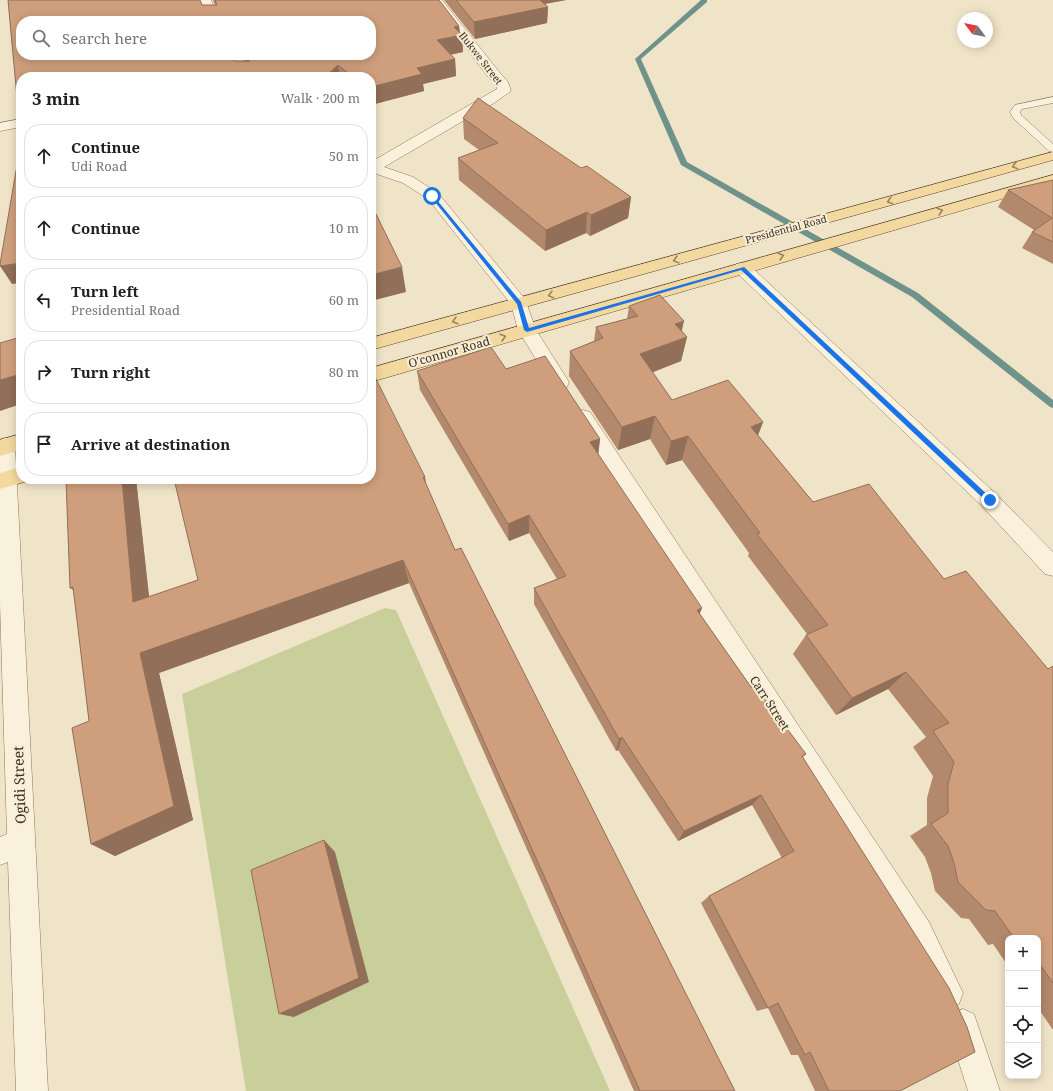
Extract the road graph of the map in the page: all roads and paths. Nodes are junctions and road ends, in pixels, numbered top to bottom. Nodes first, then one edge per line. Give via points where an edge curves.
1 (205, 0) edge
2 (436, 0) edge
3 (212, 16) edge
4 (236, 60) edge
5 (243, 72) edge
6 (1053, 100) edge
7 (16, 124) edge
8 (0, 127) edge
9 (1053, 149) edge
10 (1053, 156) edge
11 (376, 165) edge
12 (376, 168) edge
13 (1053, 179) edge
14 (855, 210) junction
15 (876, 229) junction
16 (743, 268) junction
17 (519, 303) junction
18 (527, 330) junction
19 (376, 343) edge
20 (376, 374) edge
21 (9, 445) edge
22 (9, 479) edge
23 (1053, 567) edge
24 (11, 847) edge
25 (32, 1091) edge
26 (984, 1091) edge

1 - 3 street
2 - 11 street, Ilukwe Street via 502,82 504,91
4 - 5 street
6 - 9 lane via 1018,107 1015,112 1016,116
7 - 8 street
10 -> 14 main road, Presidential Road
12 - 17 street via 408,180 432,196
15 -> 13 main road
14 - 15 main road
14 -> 17 main road, Presidential Road
16 -> 15 main road
16 - 18 main road
16 - 23 street via 990,500
17 - 18 street, Carr Street
17 -> 19 main road
20 -> 18 main road, O'connor Road
18 - 26 street, Carr Street via 919,932 963,1024
21 - 22 street, Ogidi Street
22 - 24 street, Ogidi Street
24 - 25 street, Ogidi Street

